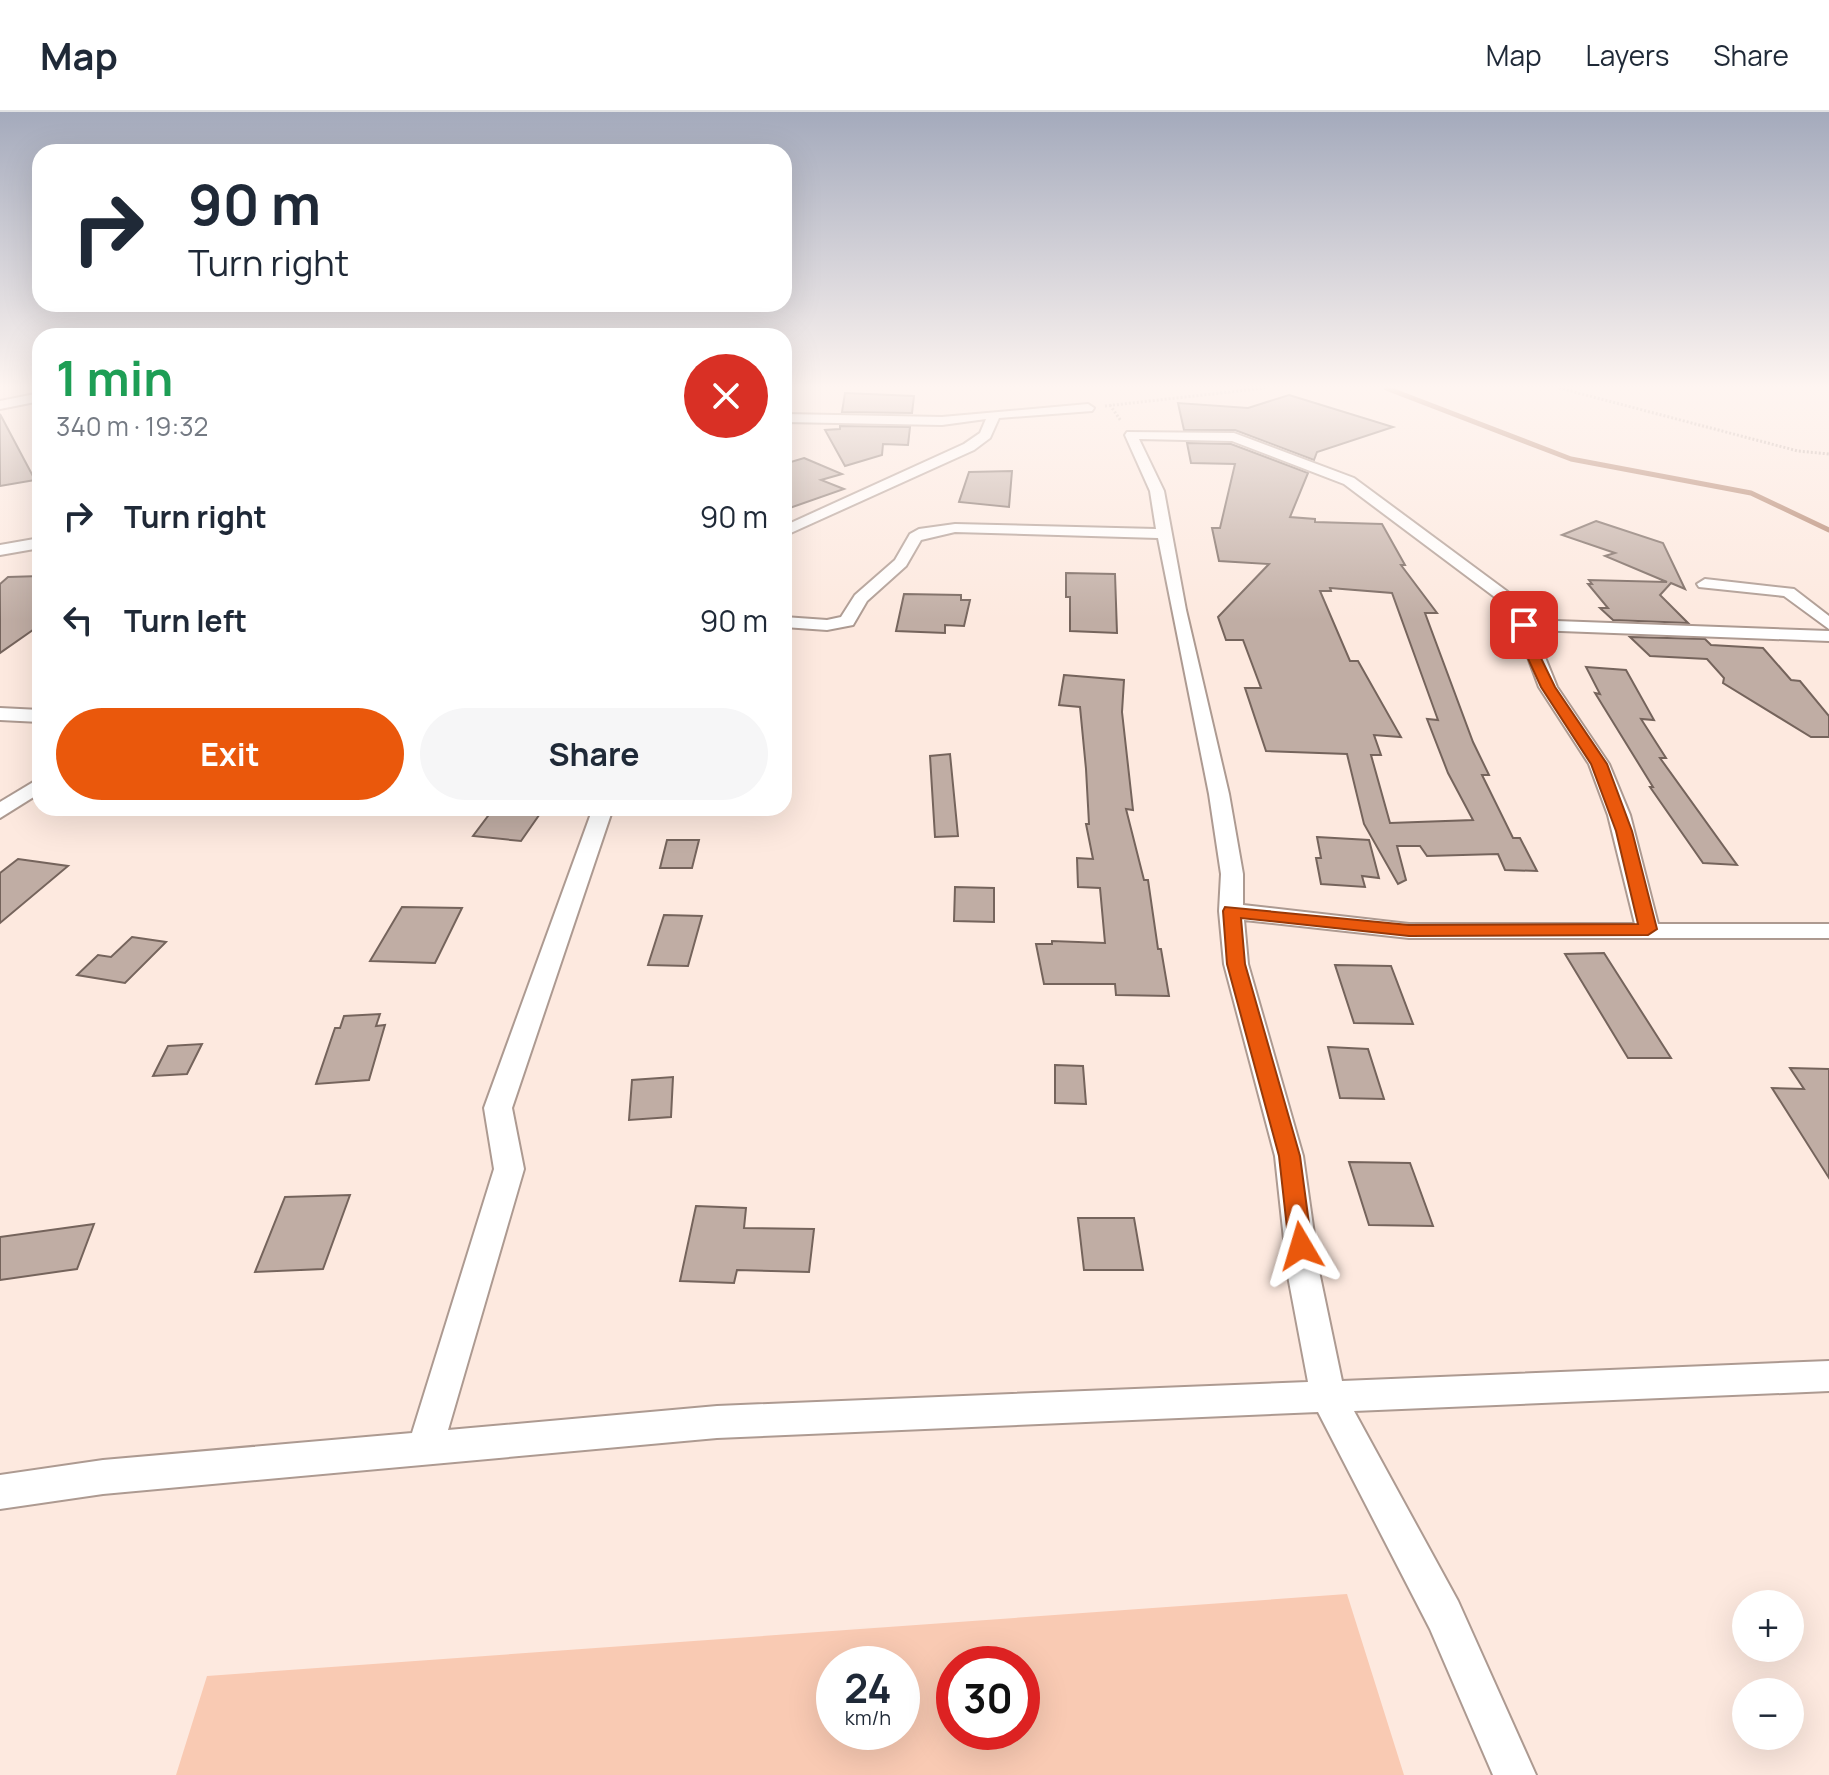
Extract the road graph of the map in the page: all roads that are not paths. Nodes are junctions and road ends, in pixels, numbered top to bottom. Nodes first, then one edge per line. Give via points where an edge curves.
1 (929, 466) edge
2 (1145, 466) edge
3 (1307, 466) edge
4 (792, 528) edge
5 (1165, 534) junction
6 (32, 544) edge
7 (0, 550) edge
8 (1705, 584) dead end
9 (792, 623) edge
10 (1829, 624) edge
11 (1524, 625) junction
12 (1829, 636) edge
13 (0, 714) edge
14 (32, 716) edge
15 (32, 790) edge
16 (0, 812) edge
17 (600, 816) edge
18 (1231, 911) junction
19 (1648, 929) junction
20 (1829, 931) edge
21 (1829, 1376) edge
22 (1328, 1397) junction
23 (425, 1448) junction
24 (0, 1492) edge
25 (1515, 1775) edge

1 - 4 street
2 - 5 street via 1157,491
3 - 11 street via 1361,487 1405,525 1492,585
5 - 9 street via 955,528 924,532 915,537 901,563 861,598 847,621
5 - 18 street via 1219,794 1232,874
6 - 7 street
8 - 10 street via 1788,592
11 - 12 street
11 - 19 street via 1548,687 1599,764 1623,826
13 - 14 street
15 - 16 street
17 - 23 street via 498,1108 509,1169
18 - 19 street via 1409,931
18 - 22 street via 1236,964 1289,1156 1304,1276
19 - 20 street
21 - 22 street
22 - 23 street via 717,1422
22 - 25 street via 1444,1615
23 - 24 street via 103,1477

